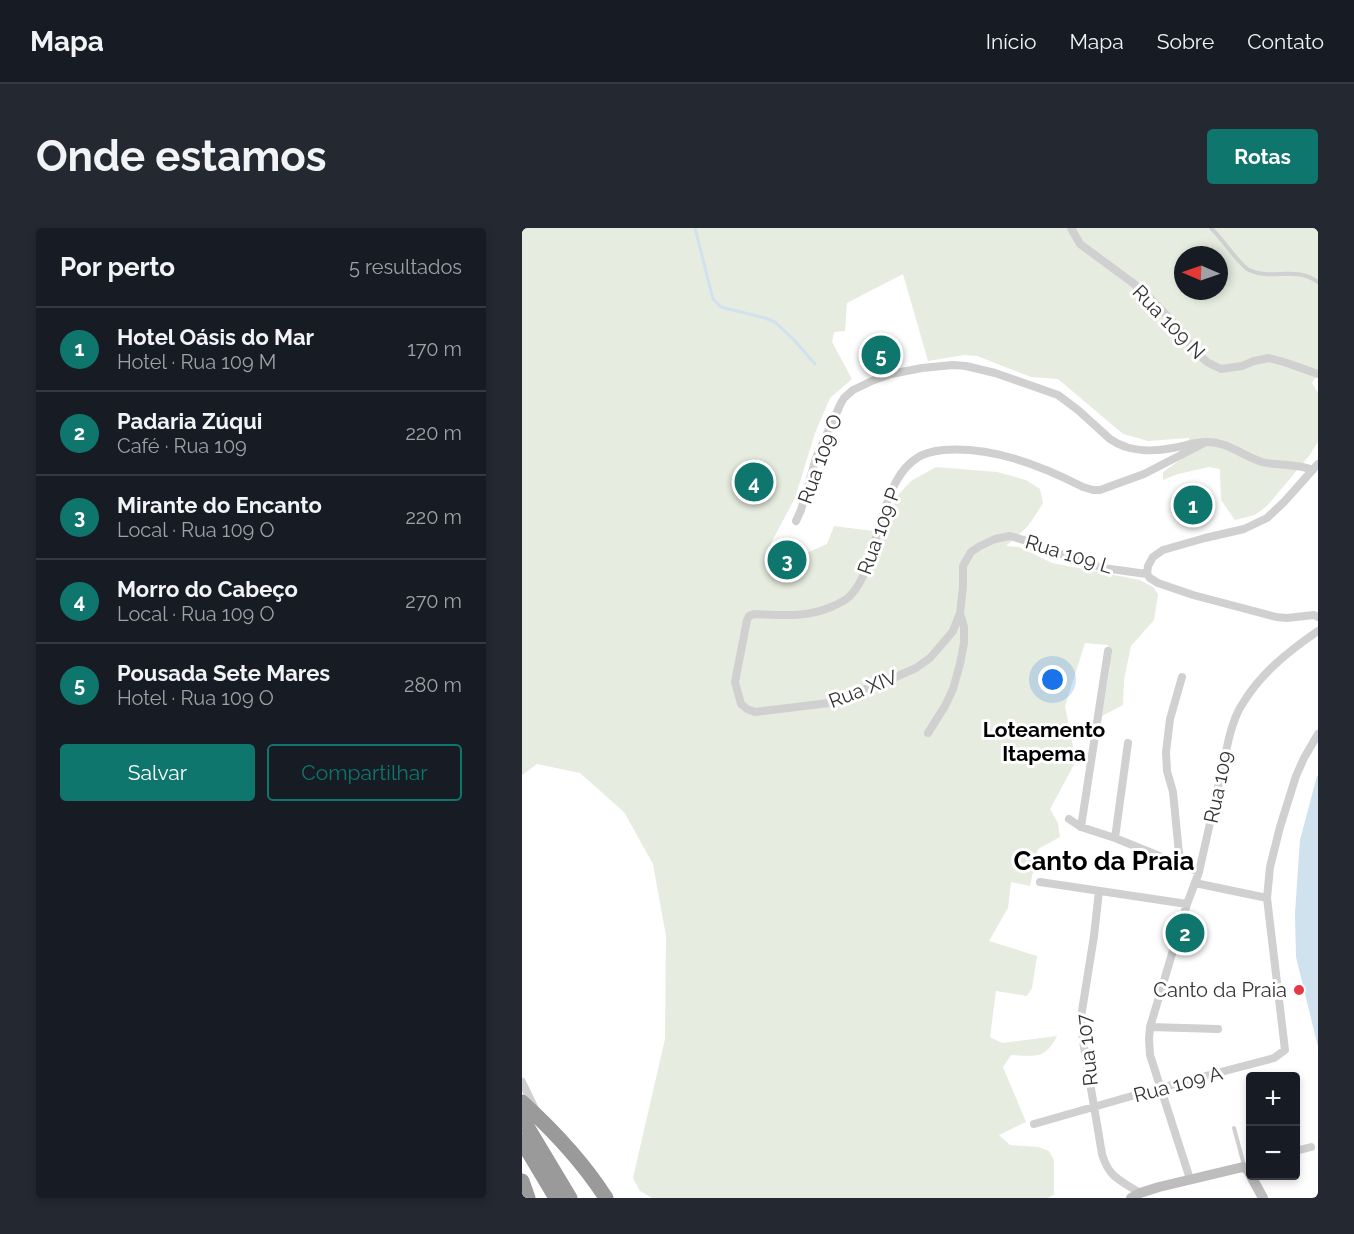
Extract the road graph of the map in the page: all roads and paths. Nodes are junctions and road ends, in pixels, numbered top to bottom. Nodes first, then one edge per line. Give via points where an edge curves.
1 (1071, 228) edge
2 (1211, 228) edge
3 (1318, 282) edge
4 (1318, 374) edge
5 (1206, 442) junction
6 (1316, 467) edge
7 (796, 521) dead end
8 (1147, 574) junction
9 (960, 614) junction
10 (1318, 616) edge
11 (1318, 631) edge
12 (1108, 651) dead end
13 (1182, 677) dead end
14 (741, 704) joint
15 (928, 733) dead end
16 (1318, 734) edge
17 (1128, 743) dead end
18 (1069, 819) dead end
19 (1081, 827) junction
20 (1115, 838) junction
21 (1180, 864) junction
22 (1200, 872) junction
23 (1040, 882) dead end
24 (1195, 883) junction
25 (1099, 891) junction
26 (1267, 898) junction
27 (1187, 904) junction
28 (1150, 1027) junction
29 (1218, 1029) dead end
30 (522, 1082) edge
31 (1160, 1088) junction
32 (522, 1102) edge
33 (1094, 1107) junction
34 (522, 1118) edge
35 (539, 1118) junction
36 (1034, 1124) dead end
37 (1234, 1128) dead end
38 (522, 1141) edge
39 (1311, 1147) dead end
40 (1300, 1150) edge
41 (1246, 1162) edge
42 (1246, 1169) edge
43 (1190, 1179) junction
44 (1254, 1180) edge
45 (522, 1181) edge
46 (1135, 1196) edge
47 (528, 1198) edge
48 (556, 1198) edge
49 (570, 1198) edge
50 (606, 1198) edge
51 (1263, 1198) edge

1 - 4 street, Rua 109 N via 1080,244 1152,300 1207,362 1221,369 1269,358
2 - 3 lane via 1245,268 1268,274 1308,275
5 - 6 street, Rua 109 O via 1227,446 1264,463
5 - 7 street, Rua 109 O via 1158,450 1131,448 1114,442 1058,395 982,369 939,366 891,374 866,383 844,398 816,458
5 - 14 street, Rua 109 P via 1144,474 1100,490 1083,487 1021,460 987,452 951,450 918,457 898,479 866,569 851,595 821,612 754,614 747,620 735,682
6 - 8 street via 1267,518 1244,529 1163,550 1153,557
8 - 9 street, Rua 109 L via 1103,568 1010,536 995,539 966,559
8 - 10 street, Rua 109 L via 1158,583 1193,596 1276,617
9 - 14 street, Rua XIV via 930,658 889,681 814,706 756,712
9 - 15 street, Rua 109 L via 964,643 960,664 953,689
11 - 22 street, Rua 109 via 1283,657 1242,703 1229,738
12 - 19 street
13 - 21 street via 1170,718 1166,752
16 - 26 street via 1287,801 1270,867
17 - 20 street
18 - 19 street
19 - 20 street
20 - 21 street
21 - 22 street
22 - 24 street, Rua 109
23 - 25 street
24 - 26 street
24 - 27 street, Rua 109
25 - 27 street
25 - 33 street, Rua 107 via 1081,1017
26 - 31 street, Rua 109 A via 1286,1050 1274,1058
27 - 28 street, Rua 109
28 - 29 street
28 - 31 street, Rua 109 via 1150,1055
30 - 35 street
31 - 33 street, Rua 109 A
31 - 43 street, Rua 109
32 - 35 highway
33 - 36 street, Rua 109 A
33 - 46 street, Rua 107 via 1106,1166
34 - 49 highway
35 - 50 highway via 592,1175
37 - 41 lane
38 - 48 highway
39 - 40 street
42 - 43 main road
43 - 46 main road
44 - 51 main road
45 - 47 highway

